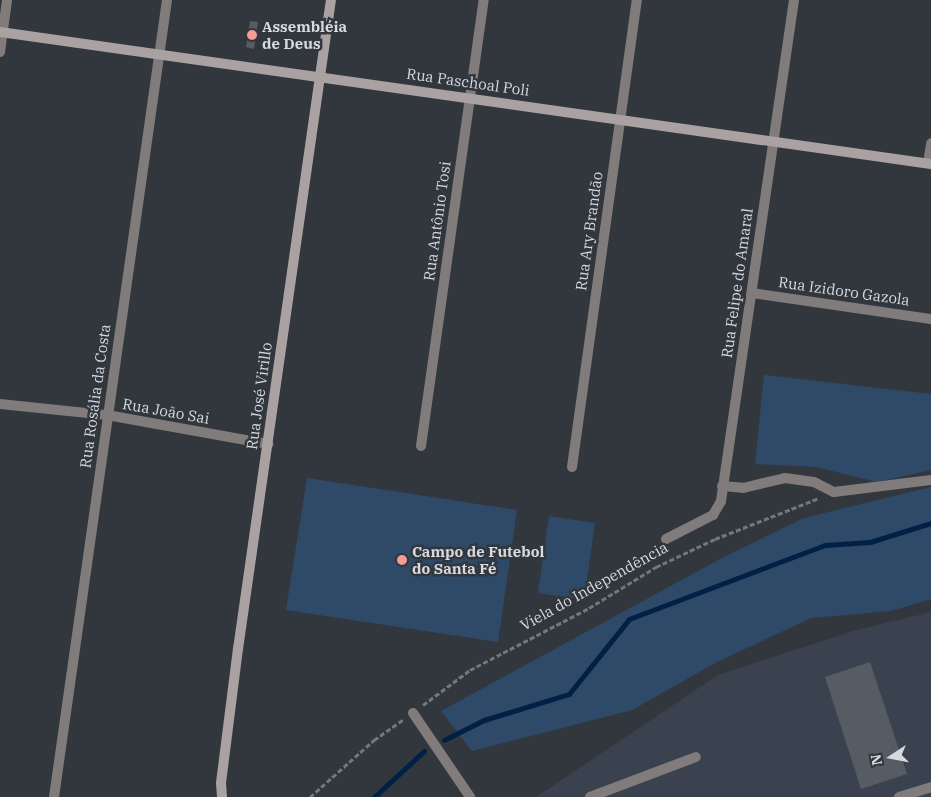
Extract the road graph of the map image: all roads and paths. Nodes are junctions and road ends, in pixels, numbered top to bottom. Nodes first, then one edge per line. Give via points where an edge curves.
1 (7, 0) edge
2 (167, 0) edge
3 (331, 0) edge
4 (484, 0) edge
5 (637, 0) edge
6 (794, 0) edge
7 (2, 32) edge
8 (0, 52) edge
9 (160, 54) junction
10 (320, 76) junction
11 (470, 98) junction
12 (619, 119) junction
13 (773, 141) junction
14 (931, 143) edge
15 (929, 164) edge
16 (752, 293) junction
17 (931, 319) edge
18 (0, 404) edge
19 (106, 416) junction
20 (268, 444) junction
21 (420, 446) dead end
22 (572, 466) dead end
23 (931, 480) edge
24 (722, 486) junction
25 (834, 492) junction
26 (666, 540) dead end
27 (413, 713) junction
28 (696, 757) dead end
29 (931, 787) edge
30 (54, 797) edge
31 (222, 797) edge
32 (310, 797) edge
33 (470, 797) edge
34 (590, 797) edge
35 (899, 797) edge

1 - 7 street
2 - 9 street, Rua Rosália da Costa
3 - 10 street, Rua José Virillo
4 - 11 street, Rua Antônio Tosi
5 - 12 street, Rua Ary Brandão
6 - 13 street, Rua Felipe do Amaral
7 - 8 street
7 - 9 street, Rua Paschoal Poli
9 - 10 street, Rua Paschoal Poli
9 - 19 street, Rua Rosália da Costa
10 - 11 street, Rua Paschoal Poli
10 - 20 street, Rua José Virillo
11 - 12 street, Rua Paschoal Poli
11 - 21 street, Rua Antônio Tosi
12 - 13 street, Rua Paschoal Poli
12 - 22 street, Rua Ary Brandão
13 - 15 street, Rua Paschoal Poli
13 - 16 street, Rua Felipe do Amaral
14 - 15 street
16 - 17 street, Rua Izidoro Gazola
16 - 24 street, Rua Felipe do Amaral
18 - 19 street, Rua João Sai
19 - 20 street, Rua João Sai
19 - 30 street, Rua Rosália da Costa
20 - 31 street, Rua José Virillo via 221,783
23 - 25 street
24 - 25 street via 743,488 785,478 814,482
24 - 26 street, Rua Felipe do Amaral via 721,500 713,515
25 - 27 path, Viela do Independência via 715,539 656,567 589,608 470,670
27 - 32 path, Viela do Independência via 374,740
27 - 33 street
28 - 34 street
29 - 35 street

